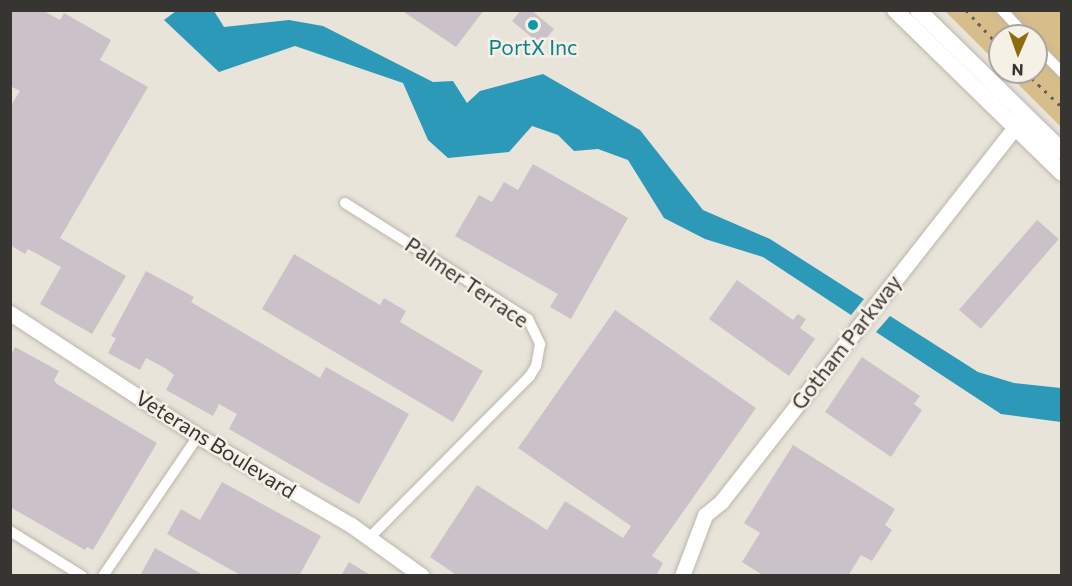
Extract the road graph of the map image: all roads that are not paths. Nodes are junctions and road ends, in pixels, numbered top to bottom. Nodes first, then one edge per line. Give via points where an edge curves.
1 (895, 10) edge
2 (918, 10) edge
3 (1002, 10) edge
4 (1015, 24) edge
5 (1048, 58) edge
6 (1062, 72) edge
7 (1020, 121) junction
8 (1062, 151) edge
9 (1062, 173) edge
10 (345, 203) dead end
11 (10, 312) edge
12 (198, 436) junction
13 (10, 531) edge
14 (369, 538) junction
15 (82, 576) edge
16 (104, 576) edge
17 (422, 576) edge
18 (682, 576) edge

1 - 7 main road
2 - 7 main road
3 - 4 street
5 - 6 street
7 - 8 main road
7 - 9 main road
7 - 18 street, Gotham Parkway via 721,502 705,515
10 - 14 street, Palmer Terrace via 528,319 540,344 530,376
11 - 12 street, Veterans Boulevard
12 - 14 street, Veterans Boulevard
12 - 16 street
13 - 15 street
14 - 17 street, Veterans Boulevard

